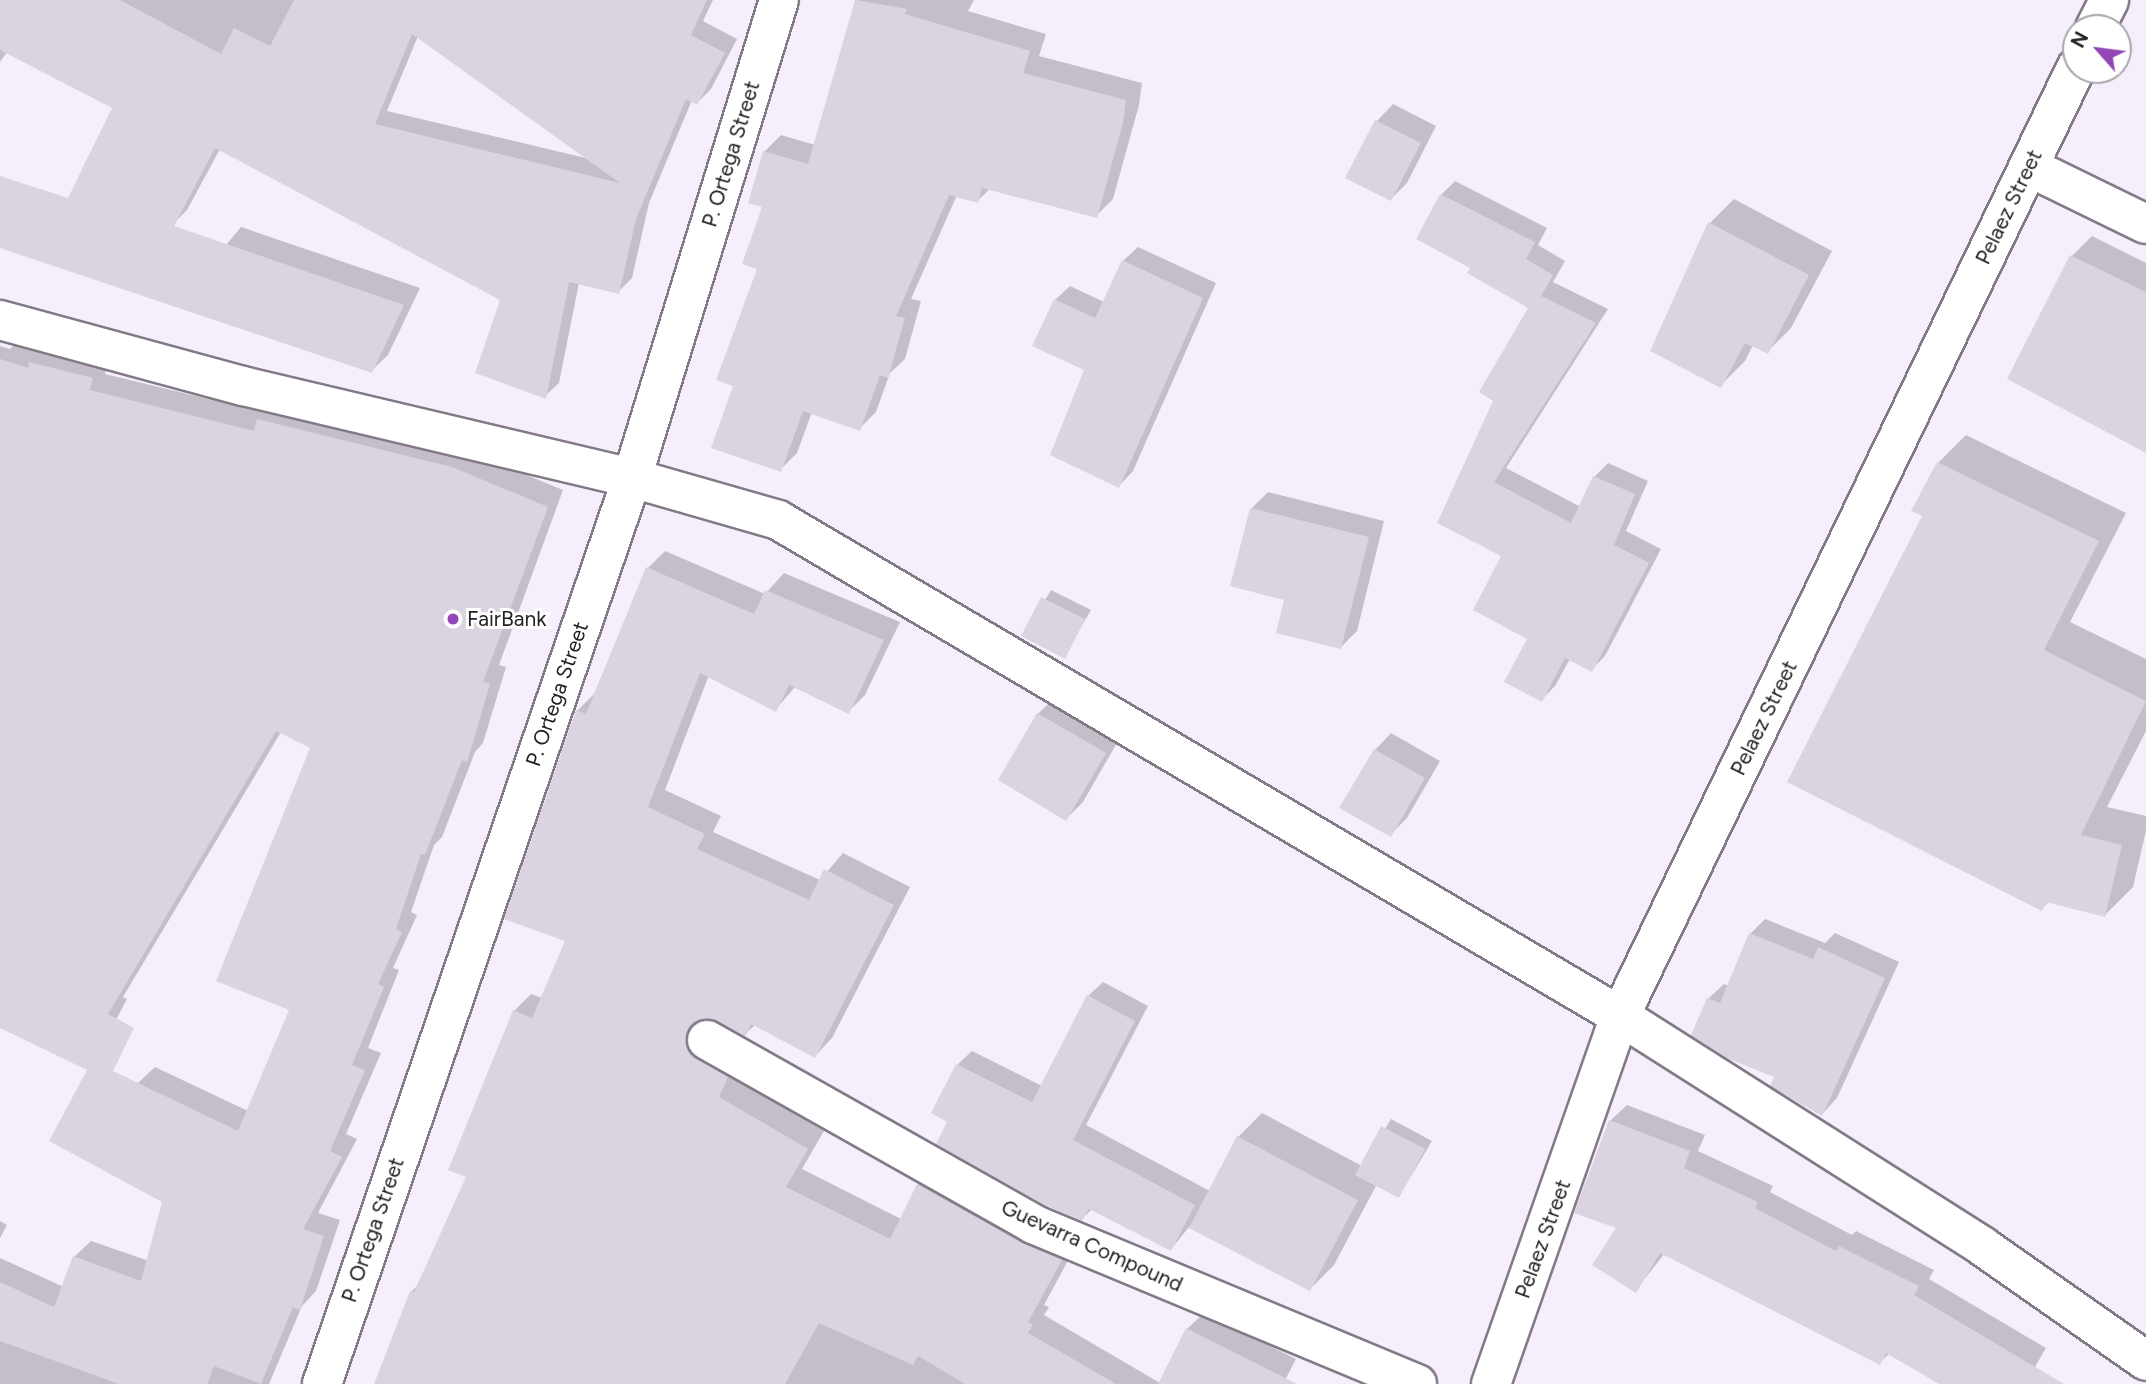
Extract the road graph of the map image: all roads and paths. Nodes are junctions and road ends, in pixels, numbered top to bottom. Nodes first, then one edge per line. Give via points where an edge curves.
1 (779, 0) edge
2 (2068, 84) edge
3 (2029, 167) junction
4 (2146, 224) edge
5 (0, 320) edge
6 (632, 478) junction
7 (1620, 1016) junction
8 (706, 1040) dead end
9 (2146, 1362) edge
10 (322, 1384) edge
11 (1417, 1384) edge
12 (1491, 1384) edge

1 - 6 street, P. Ortega Street
2 - 3 street, Pelaez Street
3 - 4 street
3 - 7 street, Pelaez Street
5 - 6 street via 243,386
6 - 7 street via 778,520
6 - 10 street, P. Ortega Street
7 - 9 street via 1982,1246
7 - 12 street, Pelaez Street
8 - 11 street, Guevarra Compound via 1033,1224

